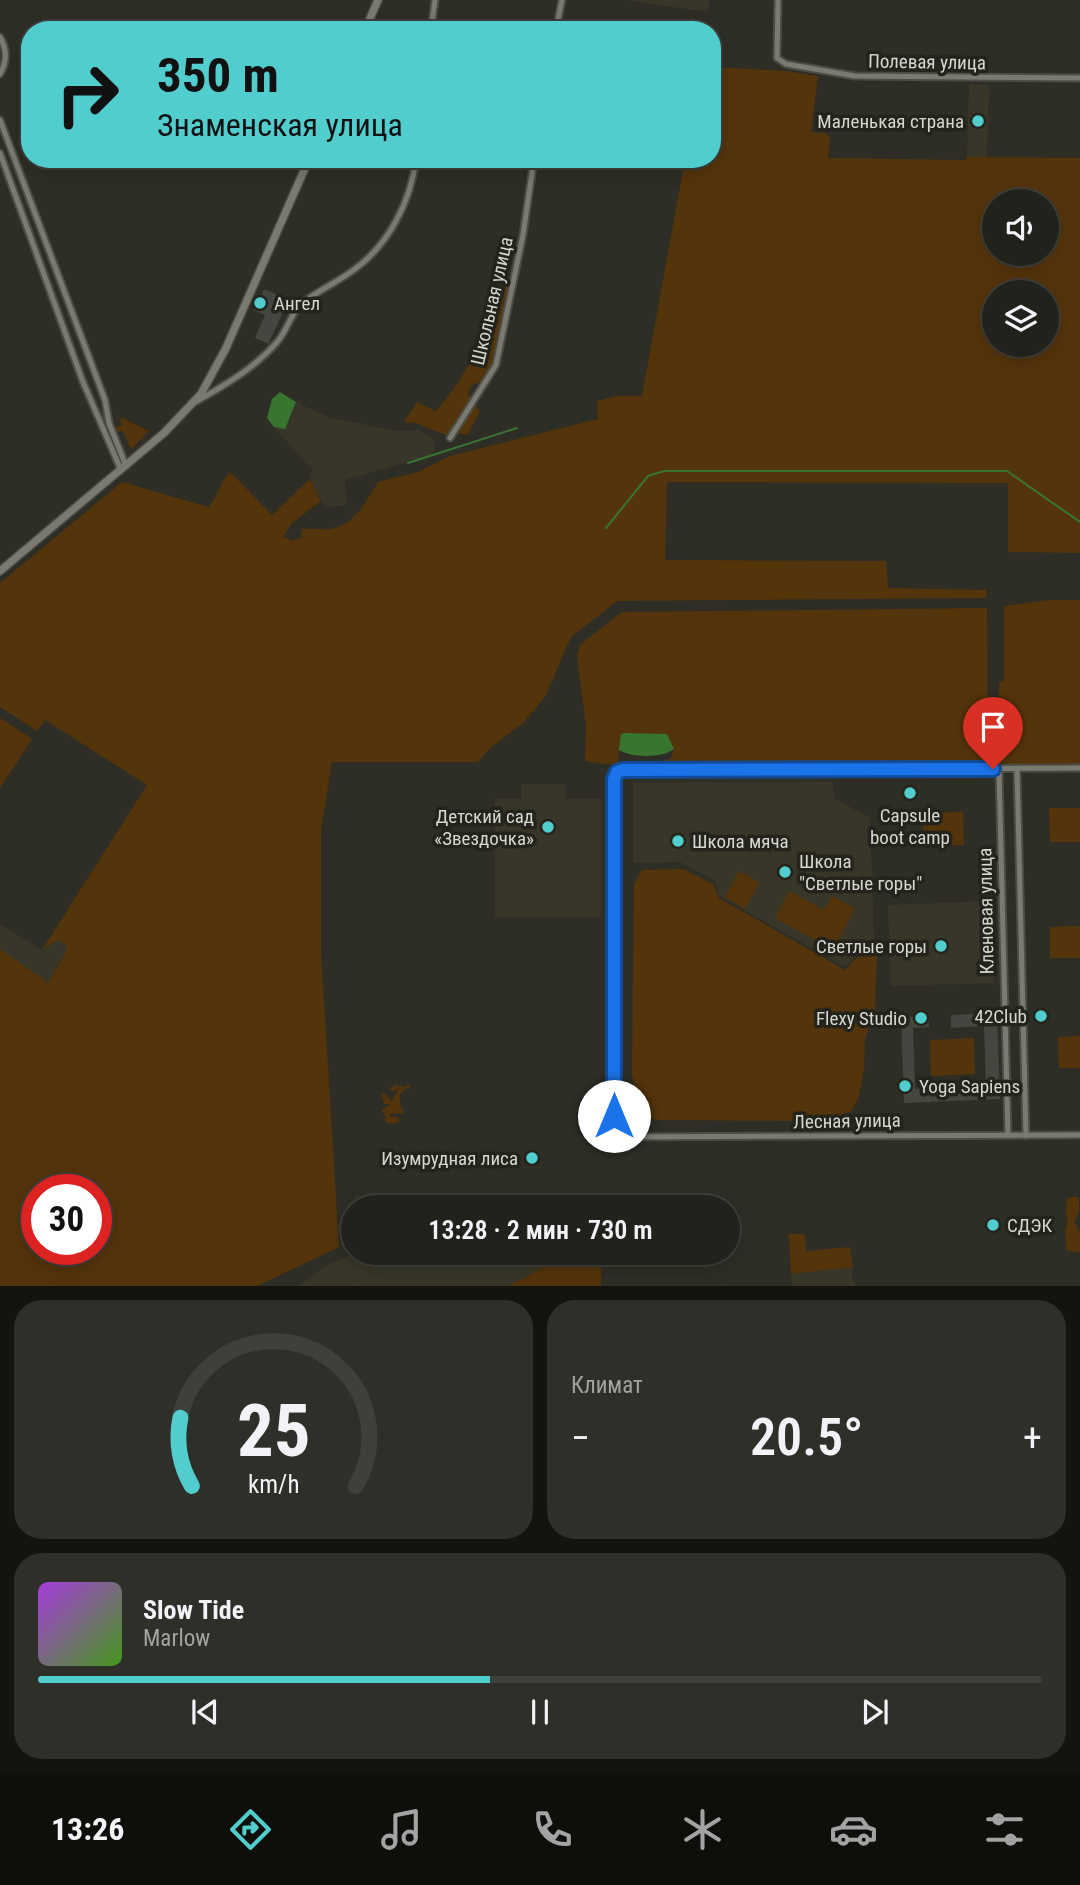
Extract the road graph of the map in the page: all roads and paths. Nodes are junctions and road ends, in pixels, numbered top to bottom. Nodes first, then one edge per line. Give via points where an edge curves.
1 (378, 0) edge
2 (435, 0) edge
3 (562, 0) edge
4 (778, 0) edge
5 (369, 21) edge
6 (432, 21) edge
7 (558, 21) edge
8 (0, 37) edge
9 (0, 74) edge
10 (1080, 78) edge
11 (0, 120) edge
12 (0, 153) edge
13 (305, 168) edge
14 (414, 168) edge
15 (533, 168) edge
16 (194, 402) junction
17 (450, 438) dead end
18 (123, 468) junction
19 (0, 571) edge
20 (1080, 768) edge
21 (999, 769) junction
22 (1017, 769) junction
23 (1080, 1135) edge
24 (1008, 1136) junction
25 (1026, 1136) junction

1 - 5 street
2 - 6 street
3 - 7 street
4 - 10 street, Полевая улица via 777,58 786,64 855,76
8 - 9 street via 6,51
11 - 18 street via 105,400
12 - 18 street via 83,382
13 - 16 street via 226,348
14 - 16 street via 399,214 369,257 301,304 274,345 241,375
15 - 17 street, Школьная улица via 496,365
16 - 18 street
18 - 19 street
20 - 22 street
21 - 22 street
21 - 24 street, Кленовая улица
21 - 24 street, Лесная улица via 617,772 614,1137
22 - 25 street, Кленовая улица
23 - 25 street, Лесная улица
24 - 25 street, Лесная улица

